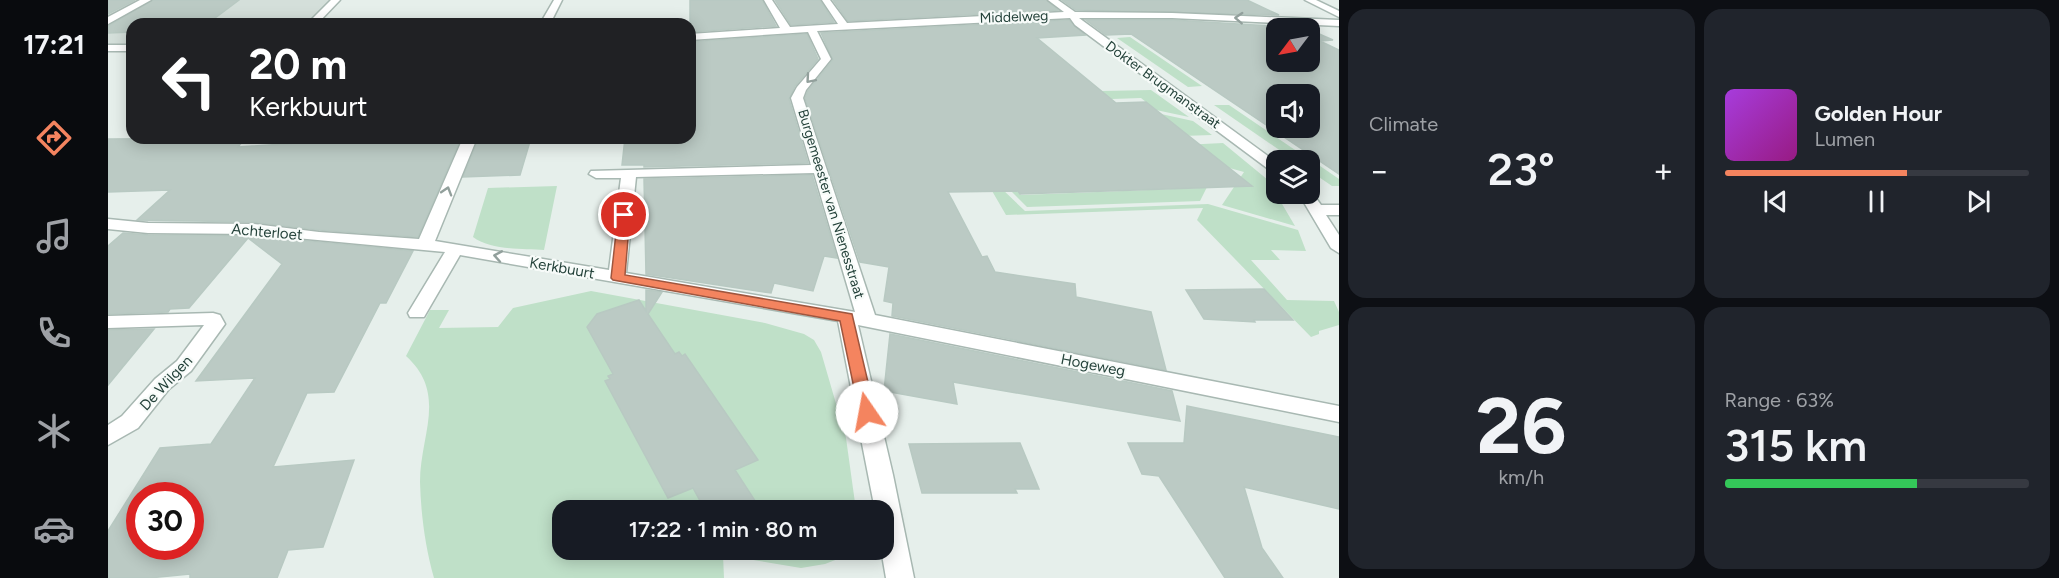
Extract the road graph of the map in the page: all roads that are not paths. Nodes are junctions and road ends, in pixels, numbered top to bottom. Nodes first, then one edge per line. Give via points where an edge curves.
1 (147, 0) edge
2 (336, 0) edge
3 (558, 0) edge
4 (768, 0) edge
5 (826, 0) edge
6 (1052, 0) edge
7 (1309, 0) edge
8 (1147, 5) dead end
9 (1164, 14) junction
10 (1339, 14) edge
11 (1073, 15) junction
12 (318, 18) edge
13 (548, 18) edge
14 (108, 21) edge
15 (1339, 23) edge
16 (845, 27) junction
17 (812, 30) junction
18 (787, 31) junction
19 (696, 37) edge
20 (108, 48) edge
21 (126, 48) edge
22 (467, 144) edge
23 (1266, 161) edge
24 (819, 169) junction
25 (629, 173) junction
26 (597, 174) dead end
27 (1314, 204) edge
28 (1318, 210) junction
29 (1339, 210) edge
30 (108, 225) edge
31 (425, 244) junction
32 (1339, 248) edge
33 (455, 249) junction
34 (618, 278) junction
35 (417, 313) dead end
36 (857, 319) junction
37 (108, 322) edge
38 (1339, 414) edge
39 (108, 436) edge
40 (900, 578) edge

1 - 14 street
2 - 12 street
3 - 13 street
4 - 18 street
5 - 16 street
6 - 11 street, Dokter Brugmanstraat
7 - 10 street
8 - 9 street
9 - 11 street, Middelweg
15 -> 9 street, Middelweg
11 - 16 street, Middelweg
11 - 23 street, Dokter Brugmanstraat via 1078,23
16 - 17 street, Middelweg
17 - 18 street, Middelweg
17 -> 24 street, Burgemeester van Nienesstraat via 826,59 797,98
18 - 19 street, Middelweg
20 - 21 street
31 -> 22 street
24 - 25 street
24 - 36 street, Burgemeester van Nienesstraat
25 - 26 street
25 - 34 street
27 - 28 street
28 - 29 street
28 - 32 street
30 - 31 street, Achterloet via 254,229
31 - 33 street, Kerkbuurt
34 -> 33 street, Kerkbuurt
33 - 35 street
34 - 36 street, Kerkbuurt
36 - 38 street, Hogeweg
36 - 40 street, Burgemeester van Nienesstraat
37 - 39 street, De Wilgen via 213,319 215,324 184,366 162,384 130,422

